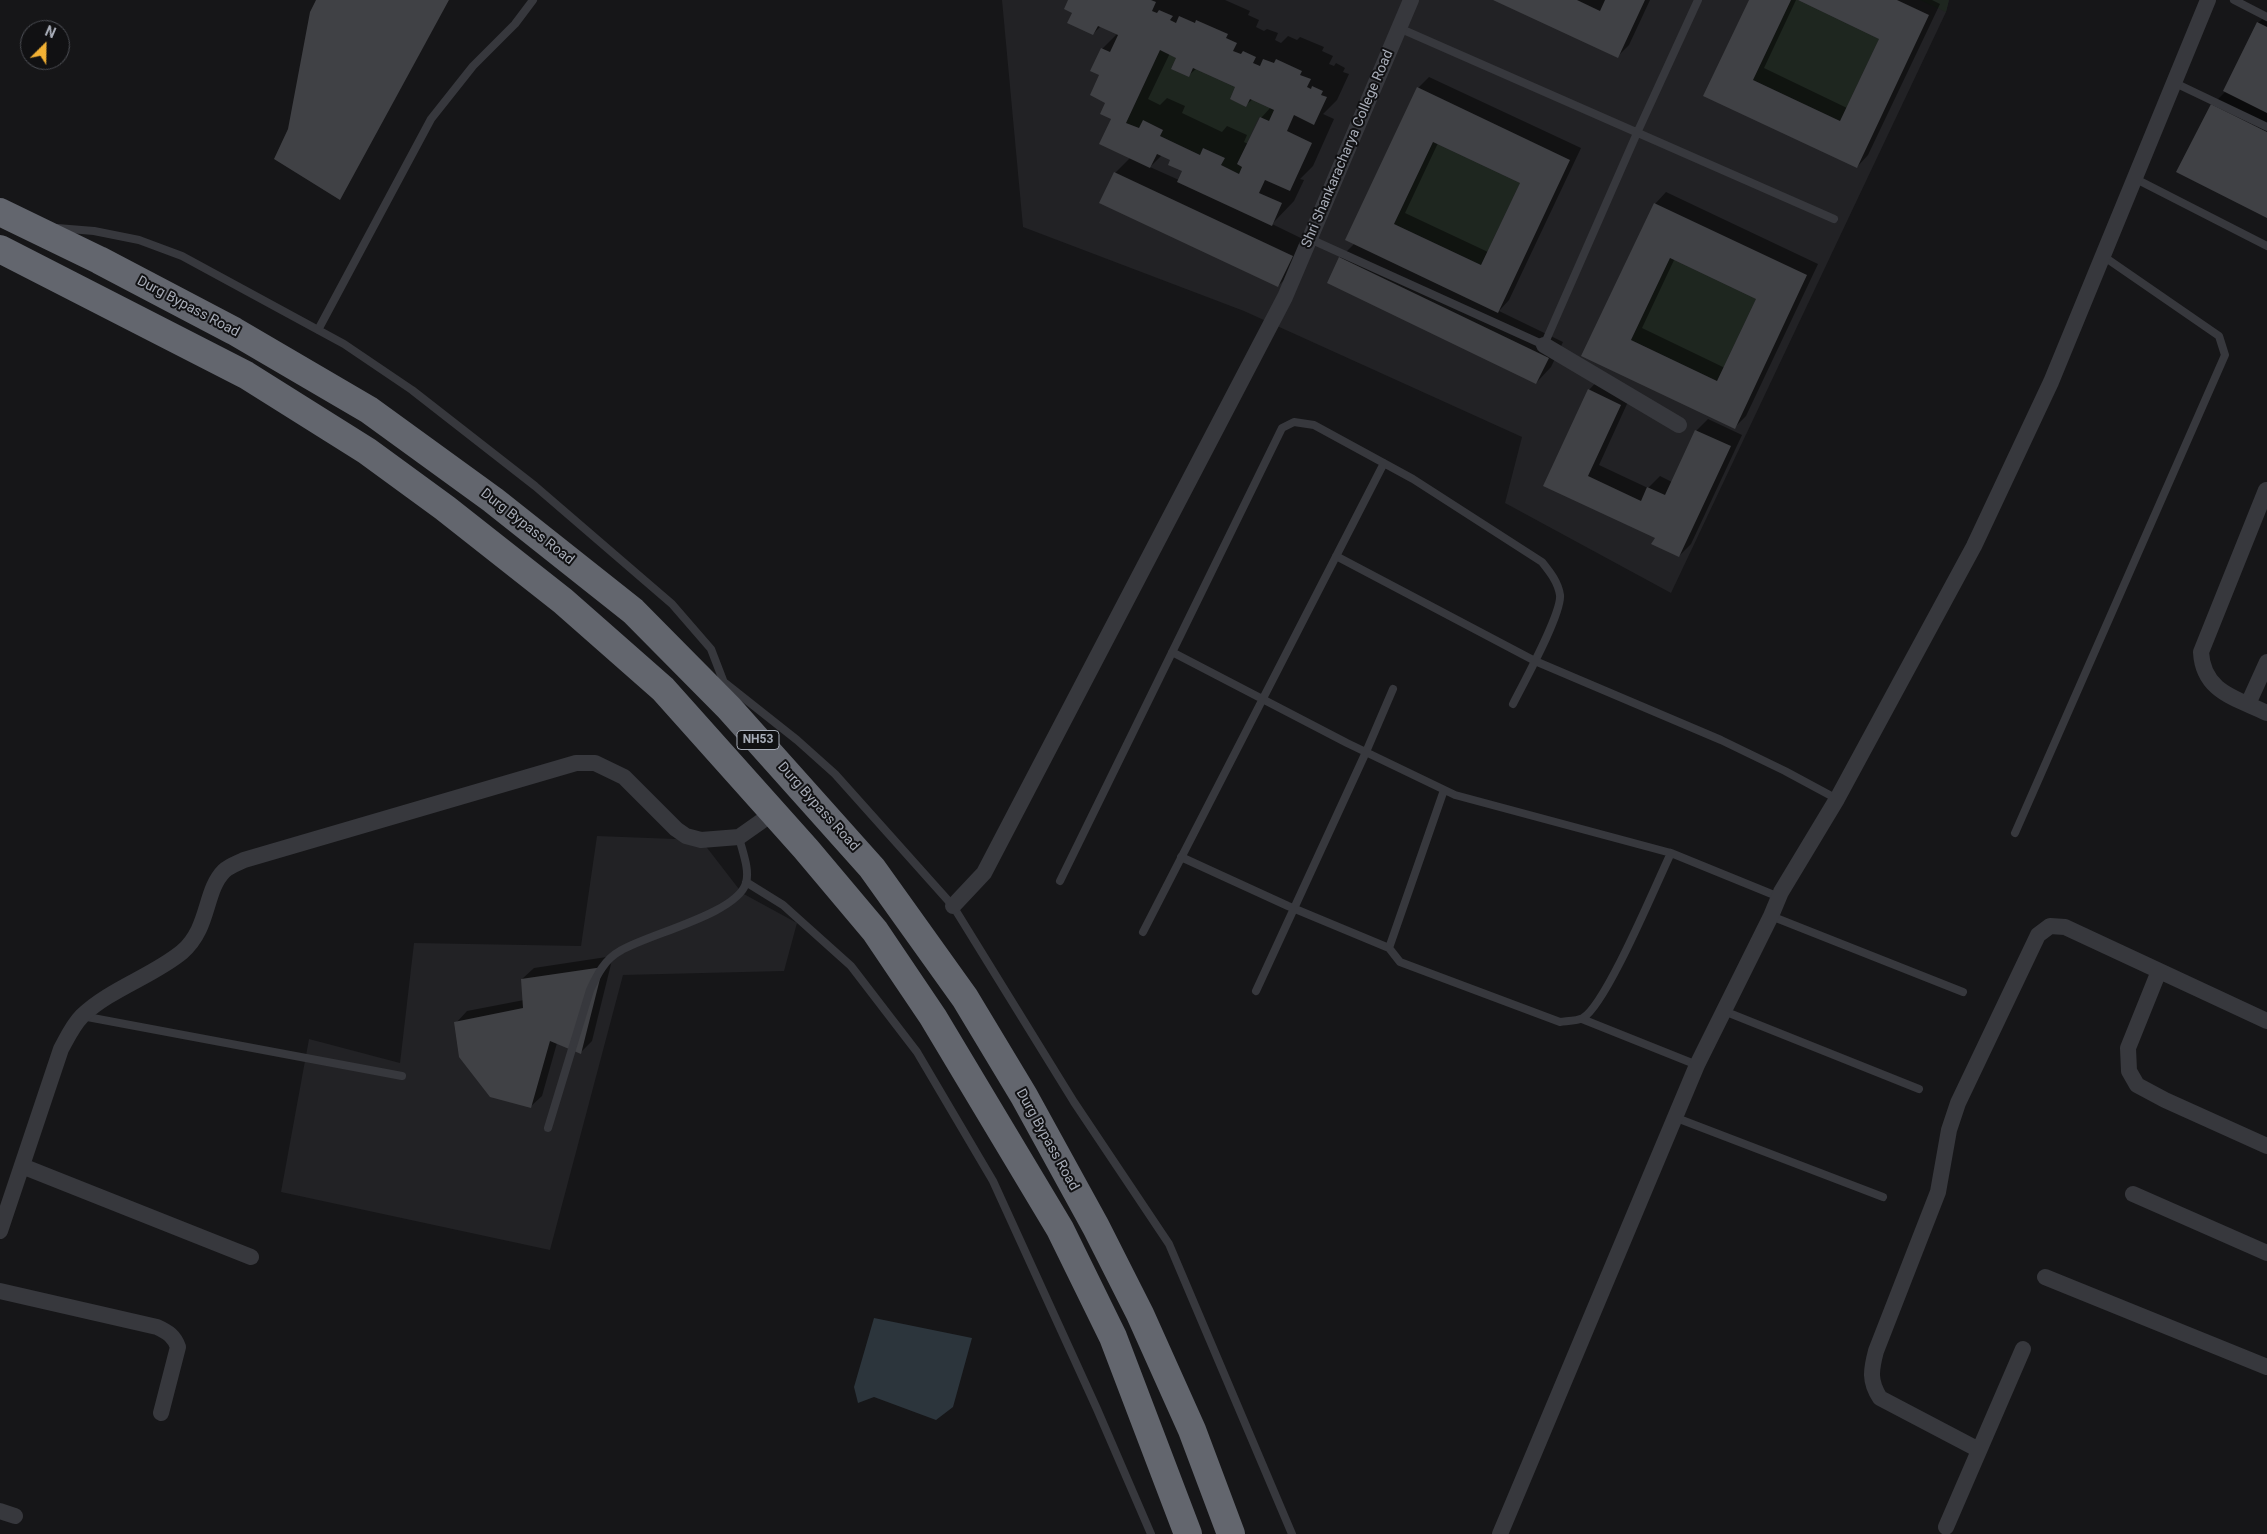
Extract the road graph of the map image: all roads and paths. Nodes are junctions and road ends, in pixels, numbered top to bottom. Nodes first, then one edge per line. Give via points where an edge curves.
1 (534, 0) edge
2 (1411, 0) edge
3 (1698, 0) edge
4 (2208, 0) edge
5 (2234, 0) edge
6 (2267, 17) edge
7 (1399, 28) junction
8 (2173, 82) junction
9 (2267, 127) edge
10 (1637, 133) junction
11 (2134, 178) junction
12 (0, 212) edge
13 (1834, 219) dead end
14 (25, 225) junction
15 (1310, 239) junction
16 (2267, 246) edge
17 (0, 249) edge
18 (2102, 255) junction
19 (318, 330) junction
20 (1544, 345) junction
21 (1679, 425) dead end
22 (1384, 463) junction
23 (2266, 490) edge
24 (1336, 556) junction
25 (1172, 652) junction
26 (1535, 661) junction
27 (2267, 662) edge
28 (1393, 689) dead end
29 (727, 696) junction
30 (1262, 699) junction
31 (1513, 704) dead end
32 (2248, 704) junction
33 (2267, 713) edge
34 (1366, 752) junction
35 (1444, 790) junction
36 (1837, 799) junction
37 (773, 813) junction
38 (2015, 833) dead end
39 (739, 837) junction
40 (1671, 853) junction
41 (1181, 858) junction
42 (1060, 881) dead end
43 (746, 882) junction
44 (1779, 897) junction
45 (953, 906) junction
46 (1294, 907) junction
47 (1771, 916) junction
48 (1143, 932) dead end
49 (1389, 948) junction
50 (2159, 971) junction
51 (1256, 991) dead end
52 (1962, 992) dead end
53 (1724, 1011) junction
54 (82, 1016) junction
55 (1582, 1019) junction
56 (2267, 1021) edge
57 (1697, 1064) junction
58 (402, 1076) dead end
59 (1919, 1090) dead end
60 (1674, 1116) junction
61 (548, 1128) dead end
62 (2267, 1146) edge
63 (22, 1166) junction
64 (2133, 1194) dead end
65 (1882, 1197) dead end
66 (0, 1231) edge
67 (2267, 1253) edge
68 (251, 1257) dead end
69 (2046, 1277) dead end
70 (0, 1291) edge
71 (2023, 1349) dead end
72 (2267, 1367) edge
73 (162, 1413) dead end
74 (1980, 1450) junction
75 (1946, 1527) dead end
76 (1151, 1534) edge
77 (1188, 1534) edge
78 (1231, 1534) edge
79 (1292, 1534) edge
80 (1500, 1534) edge

1 - 19 lane via 467,73 431,120
2 - 7 street, Shri Shankaracharya College Road
3 - 10 lane
4 - 8 street
5 - 6 lane
7 - 10 lane
7 - 15 street, Shri Shankaracharya College Road
8 - 9 lane
8 - 11 street
10 - 13 lane
10 - 20 lane
11 - 16 lane
11 - 18 street
12 - 14 highway, Durg Bypass Road / NH53
14 - 19 lane via 94,231 182,256
14 - 29 highway, Durg Bypass Road / NH53 via 217,322 369,410 493,500 633,611
15 - 20 lane
15 - 45 street, Shri Shankaracharya College Road via 1285,298 984,873
17 - 37 highway, NH53 via 246,376 367,451 563,601 663,689
18 - 36 street via 2051,382 1974,546
18 - 38 lane via 2219,336 2225,355
19 - 29 lane via 412,390 535,486 664,598 711,649
20 - 21 street
22 - 24 lane
22 - 25 lane via 1314,425 1294,422 1282,428
22 - 26 lane via 1542,562 1554,578 1560,596 1553,622
23 - 32 street via 2201,652 2202,666 2209,680
24 - 26 lane
24 - 30 lane
25 - 30 lane
25 - 42 lane
26 - 31 lane
26 - 36 lane via 1721,740
27 - 32 street
28 - 34 lane
29 - 45 lane via 797,740 835,774
29 - 78 highway, Durg Bypass Road / NH53 via 872,868 965,998 1024,1096 1140,1314 1192,1430
30 - 34 lane
30 - 41 lane
32 - 33 street
34 - 35 lane
34 - 46 lane
35 - 40 lane
35 - 49 lane
36 - 44 street
37 - 39 street
37 - 77 highway, NH53 via 875,931 933,1017 1060,1229 1113,1337
39 - 43 lane via 747,872
39 - 54 street via 701,840 686,836 624,777 595,763 576,763 244,860 225,869 215,883 198,932 183,951
40 - 44 lane
40 - 55 lane via 1612,977 1594,1008
41 - 46 lane
41 - 48 lane
43 - 61 lane via 742,893 732,901 619,951 598,972
43 - 76 lane via 784,905 852,966 917,1052 993,1181
44 - 47 street
45 - 79 lane via 1074,1102 1169,1244
46 - 49 lane
46 - 51 lane
47 - 52 lane
47 - 53 street
49 - 55 lane via 1400,962 1560,1022
50 - 56 street
50 - 62 street via 2128,1048 2128,1071 2137,1085
50 - 74 street via 2065,927 2050,926 2038,935 1958,1103 1949,1130 1938,1192 1870,1373 1880,1398
53 - 57 street
53 - 59 lane
54 - 58 lane
54 - 63 street via 61,1048
55 - 57 lane
57 - 60 street
60 - 65 lane
60 - 80 street
63 - 66 street
63 - 68 street
64 - 67 street
69 - 72 street
70 - 73 street via 168,1332 178,1347
71 - 74 street
74 - 75 street

